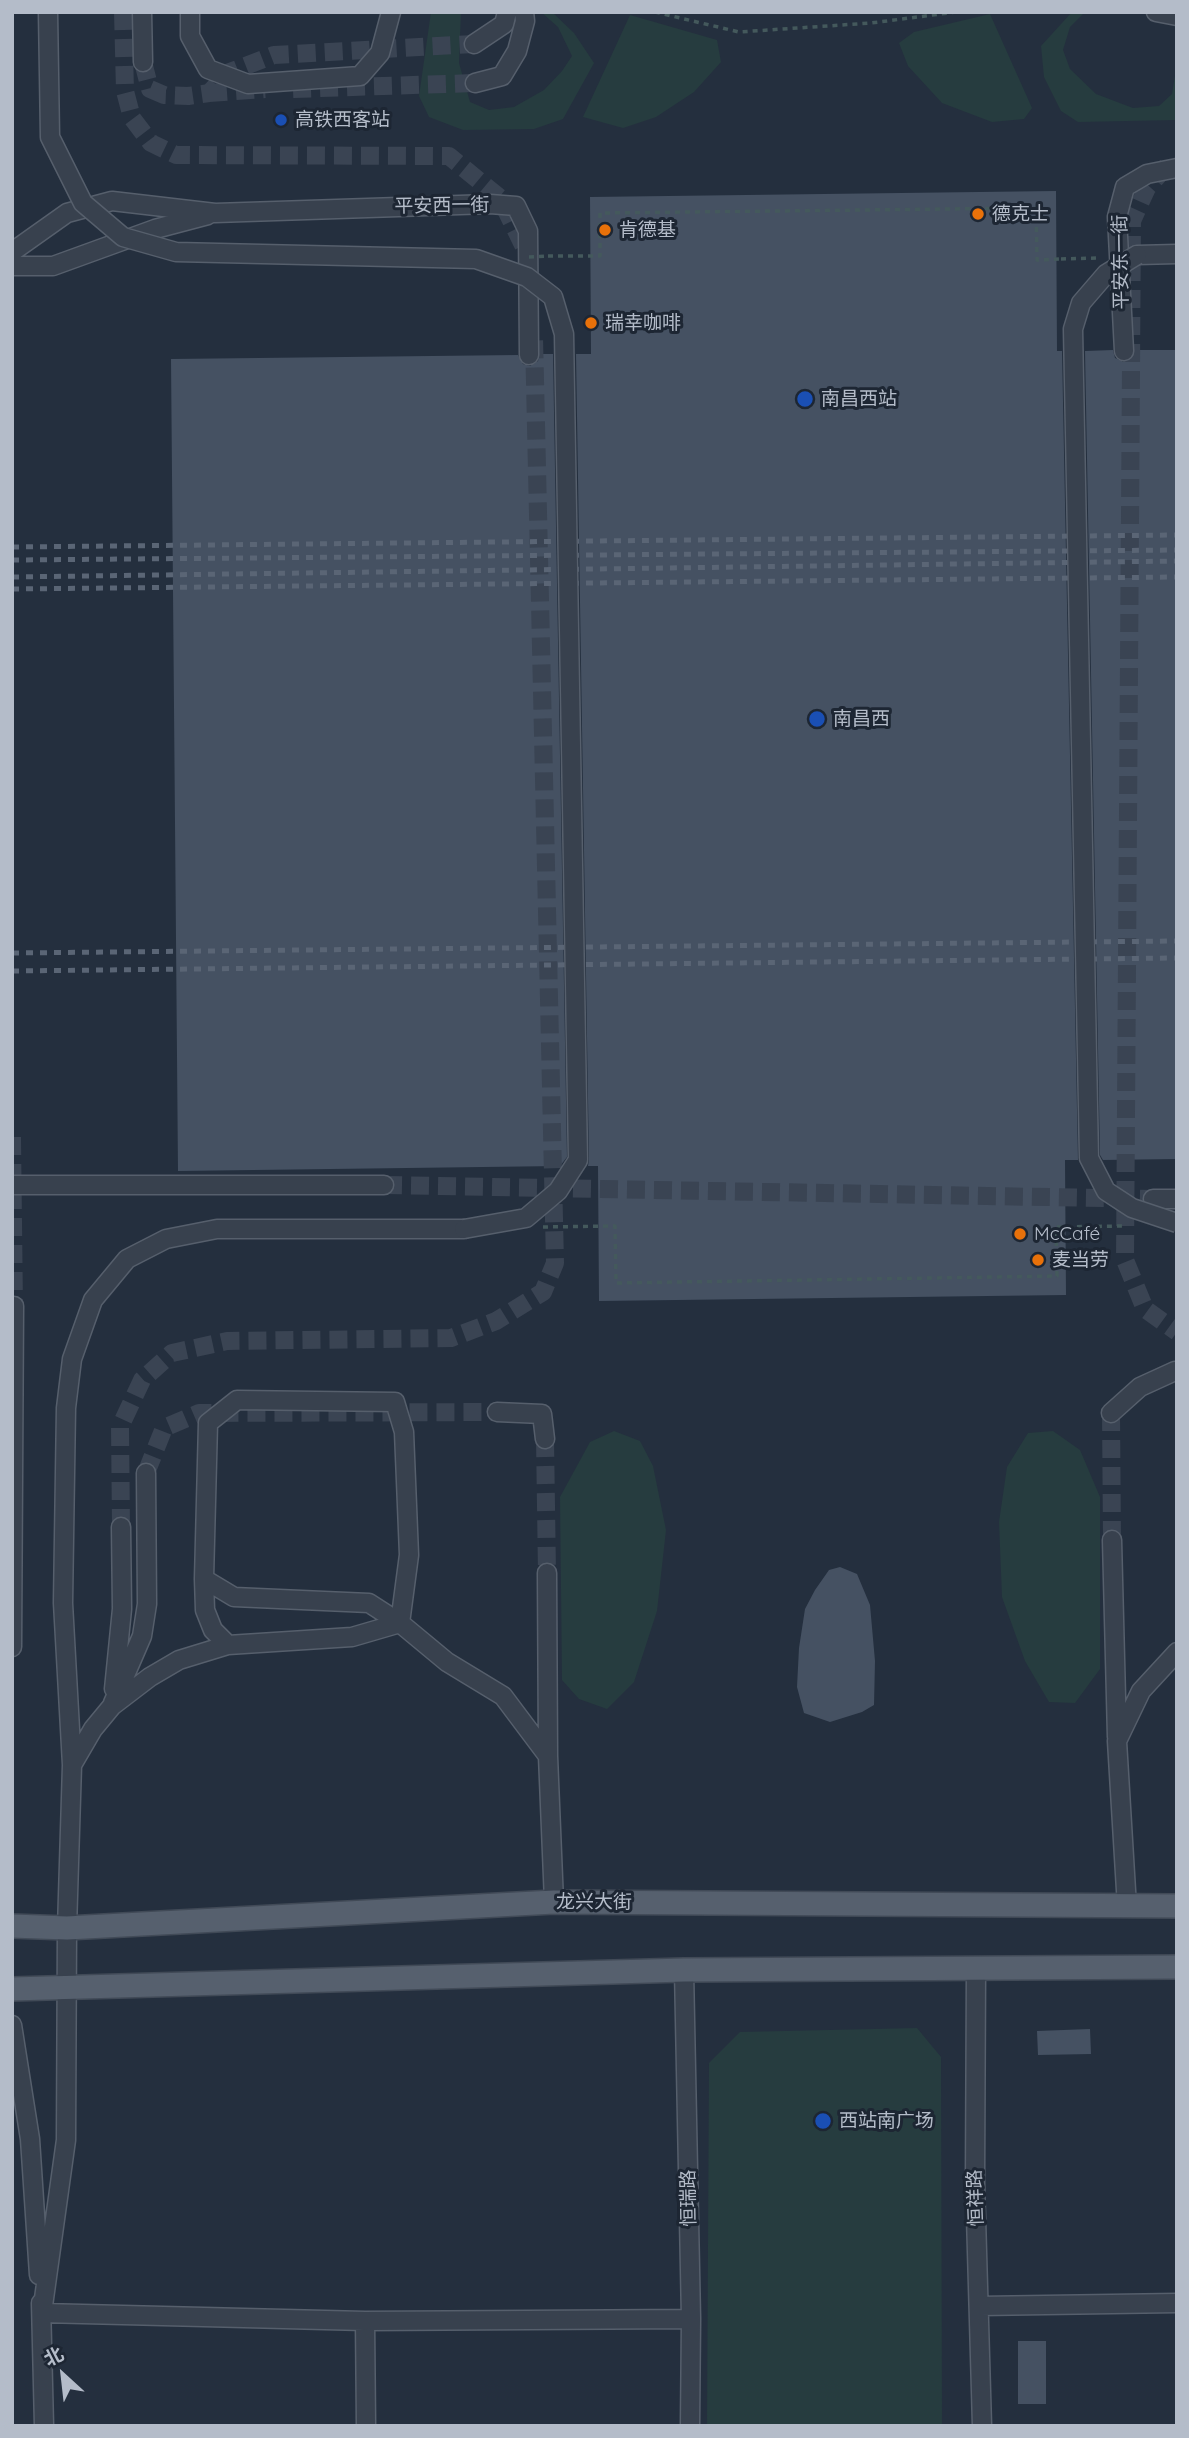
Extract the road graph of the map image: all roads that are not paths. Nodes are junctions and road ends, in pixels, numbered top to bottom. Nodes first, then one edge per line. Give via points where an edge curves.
1 (48, 12) edge
2 (142, 12) edge
3 (190, 12) edge
4 (391, 12) edge
5 (507, 12) edge
6 (524, 12) edge
7 (1156, 12) edge
8 (1177, 16) edge
9 (474, 44) tunnel mouth
10 (144, 62) tunnel mouth
11 (475, 83) tunnel mouth
12 (1177, 168) edge
13 (215, 213) junction
14 (12, 252) edge
15 (1177, 254) edge
16 (12, 266) edge
17 (1124, 351) dead end
18 (529, 355) tunnel mouth
19 (12, 1185) edge
20 (384, 1185) tunnel mouth
21 (1153, 1199) tunnel mouth
22 (1177, 1199) edge
23 (1177, 1223) edge
24 (14, 1306) dead end
25 (1175, 1371) dead end
26 (497, 1412) tunnel mouth
27 (1111, 1413) dead end
28 (545, 1439) tunnel mouth
29 (146, 1472) tunnel mouth
30 (121, 1527) tunnel mouth
31 (1112, 1540) tunnel mouth
32 (547, 1573) tunnel mouth
33 (204, 1579) junction
34 (400, 1623) junction
35 (228, 1646) junction
36 (12, 1647) edge
37 (1177, 1651) edge
38 (112, 1706) junction
39 (1117, 1741) junction
40 (548, 1756) junction
41 (72, 1765) junction
42 (554, 1902) junction
43 (1177, 1906) edge
44 (1127, 1907) junction
45 (12, 1926) edge
46 (67, 1928) junction
47 (1177, 1966) edge
48 (976, 1969) junction
49 (684, 1970) junction
50 (12, 1989) edge
51 (68, 1989) junction
52 (12, 2025) edge
53 (1177, 2303) edge
54 (980, 2306) junction
55 (42, 2313) junction
56 (691, 2319) junction
57 (365, 2321) junction
58 (44, 2426) edge
59 (366, 2426) edge
60 (690, 2426) edge
61 (982, 2426) edge

1 - 41 street, bridge via 50,137 83,203 123,237 176,252 476,259 527,277 553,297 564,334 578,1160 558,1191 526,1219 464,1229 217,1229 166,1239 127,1259 93,1300 72,1359 66,1408 63,1604
2 - 10 street
3 - 4 street via 190,36 208,69 248,84 360,76 380,53
5 - 9 street via 504,24
6 - 11 street via 517,51 502,76
7 - 8 street
12 - 17 street, 平安东一街 via 1147,174 1125,187 1117,217
13 - 14 street via 112,201 67,213
13 - 16 street via 53,266
13 - 18 street, 平安西一街 via 516,206 528,231
15 - 23 street, bridge via 1137,256 1106,274 1081,303 1073,329 1089,1158 1106,1191 1132,1208
19 - 20 street
21 - 22 street
24 - 36 street
25 - 27 street via 1140,1387
26 - 28 street via 542,1413
29 - 38 street via 147,1604 142,1636
30 - 38 street via 122,1609
31 - 39 street
32 - 40 street
33 - 34 street via 234,1597 369,1602
33 - 34 street via 208,1423 237,1400 395,1402 404,1432 409,1555
33 - 35 street via 205,1610 213,1630
34 - 35 street via 352,1637
34 - 40 street via 447,1662 503,1696
35 - 38 street via 178,1660
37 - 39 street via 1141,1691
38 - 41 street
39 - 44 street
40 - 42 street
41 - 46 street
42 - 44 main road, 龙兴大街
42 - 46 main road, 龙兴大街
43 - 44 main road, 龙兴大街
45 - 46 main road, 龙兴大街
46 - 51 street
47 - 48 main road
48 - 49 main road
48 - 54 street, 恒祥路 via 975,2182
49 - 51 main road
49 - 56 street, 恒瑞路
50 - 51 main road
51 - 55 street via 66,2140
52 - 55 street via 30,2139
53 - 54 street
54 - 61 street, 恒祥路
55 - 57 street
55 - 58 street
56 - 57 street
56 - 60 street, 恒瑞路
57 - 59 street

